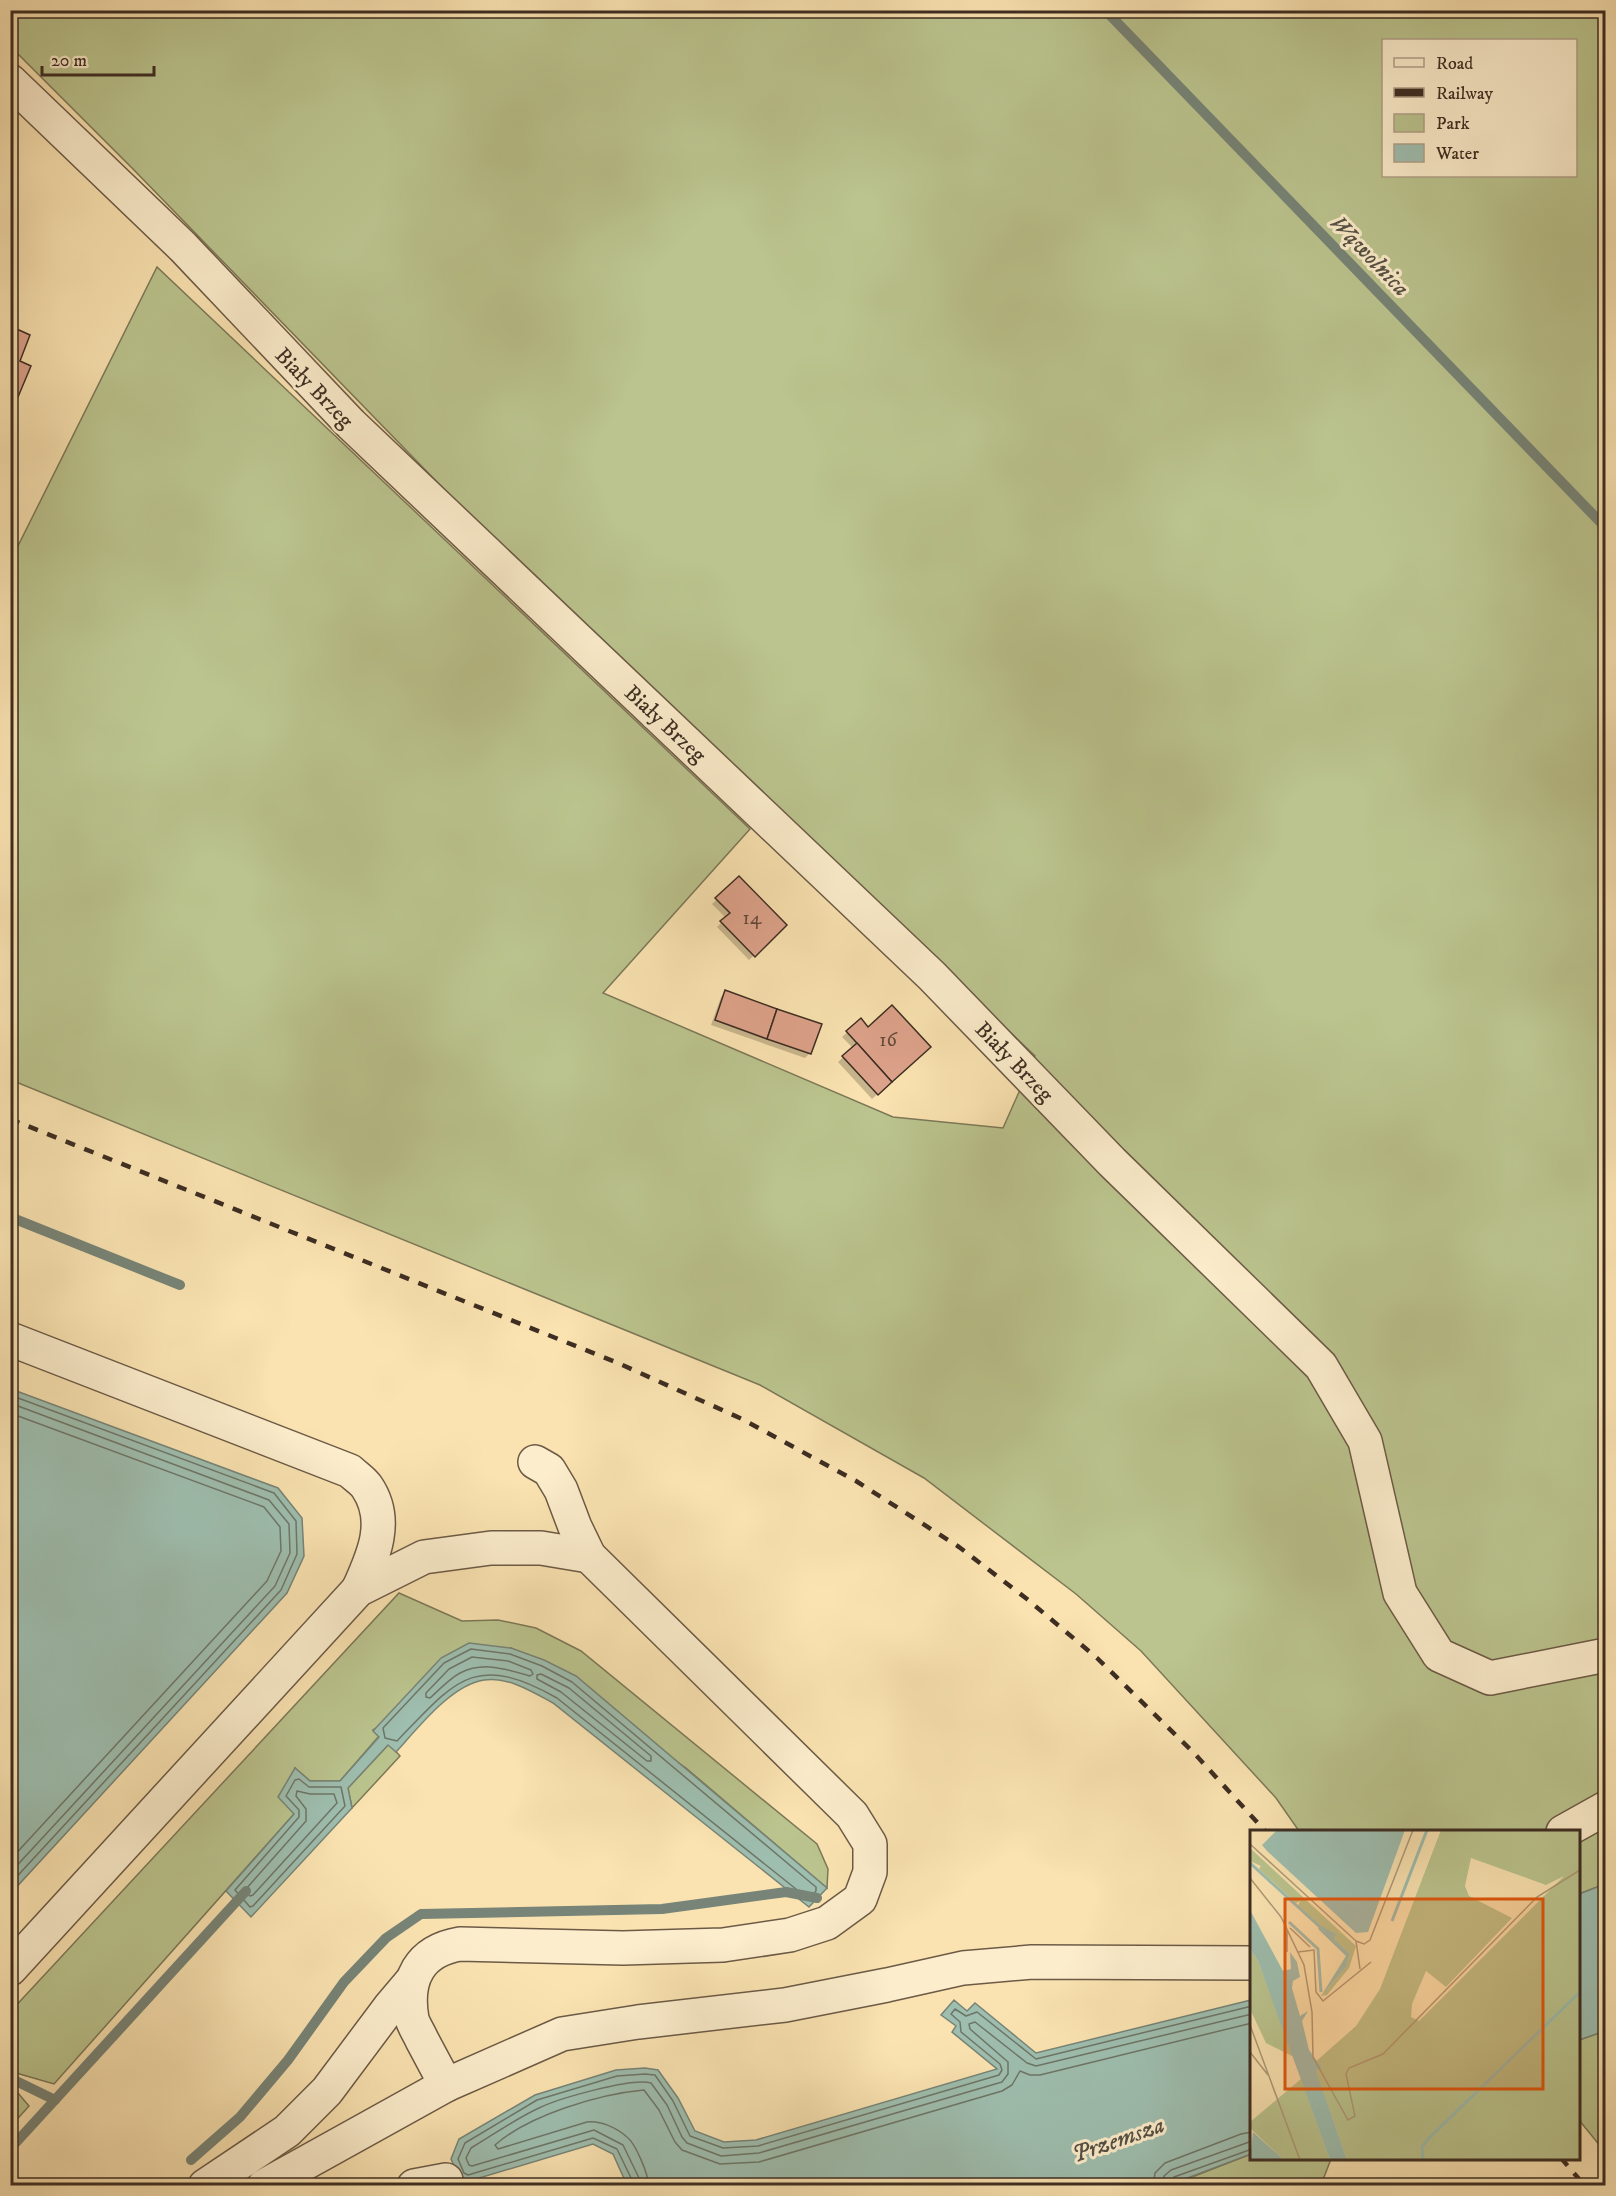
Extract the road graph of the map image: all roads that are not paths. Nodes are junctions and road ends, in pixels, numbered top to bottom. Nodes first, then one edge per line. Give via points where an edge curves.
1 (10, 81) edge
2 (10, 1339) edge
3 (535, 1462) dead end
4 (590, 1556) junction
5 (358, 1590) junction
6 (1605, 1655) edge
7 (1605, 1808) edge
8 (1566, 1830) edge
9 (1250, 1963) edge
10 (10, 1969) edge
11 (411, 1983) junction
12 (446, 2085) junction
13 (446, 2180) dead end
14 (273, 2184) edge
15 (206, 2186) edge
16 (414, 2186) edge

1 - 6 lane, Biały Brzeg via 183,247 351,424 932,975 1112,1162 1321,1366 1365,1442 1400,1593 1439,1655 1490,1678
2 - 5 lane via 350,1471 367,1486 380,1528 374,1556
3 - 4 lane via 549,1470 561,1490
4 - 5 lane via 541,1548 491,1548 424,1557
4 - 11 lane via 852,1815 870,1844 870,1872 860,1899 827,1923 790,1935 723,1945 446,1946 419,1965
5 - 10 lane
7 - 8 lane
9 - 12 lane via 1032,1962 963,1968 785,2005 562,2034
11 - 12 lane via 412,2020
11 - 15 lane via 327,2091 287,2132
12 - 14 lane
13 - 16 lane

